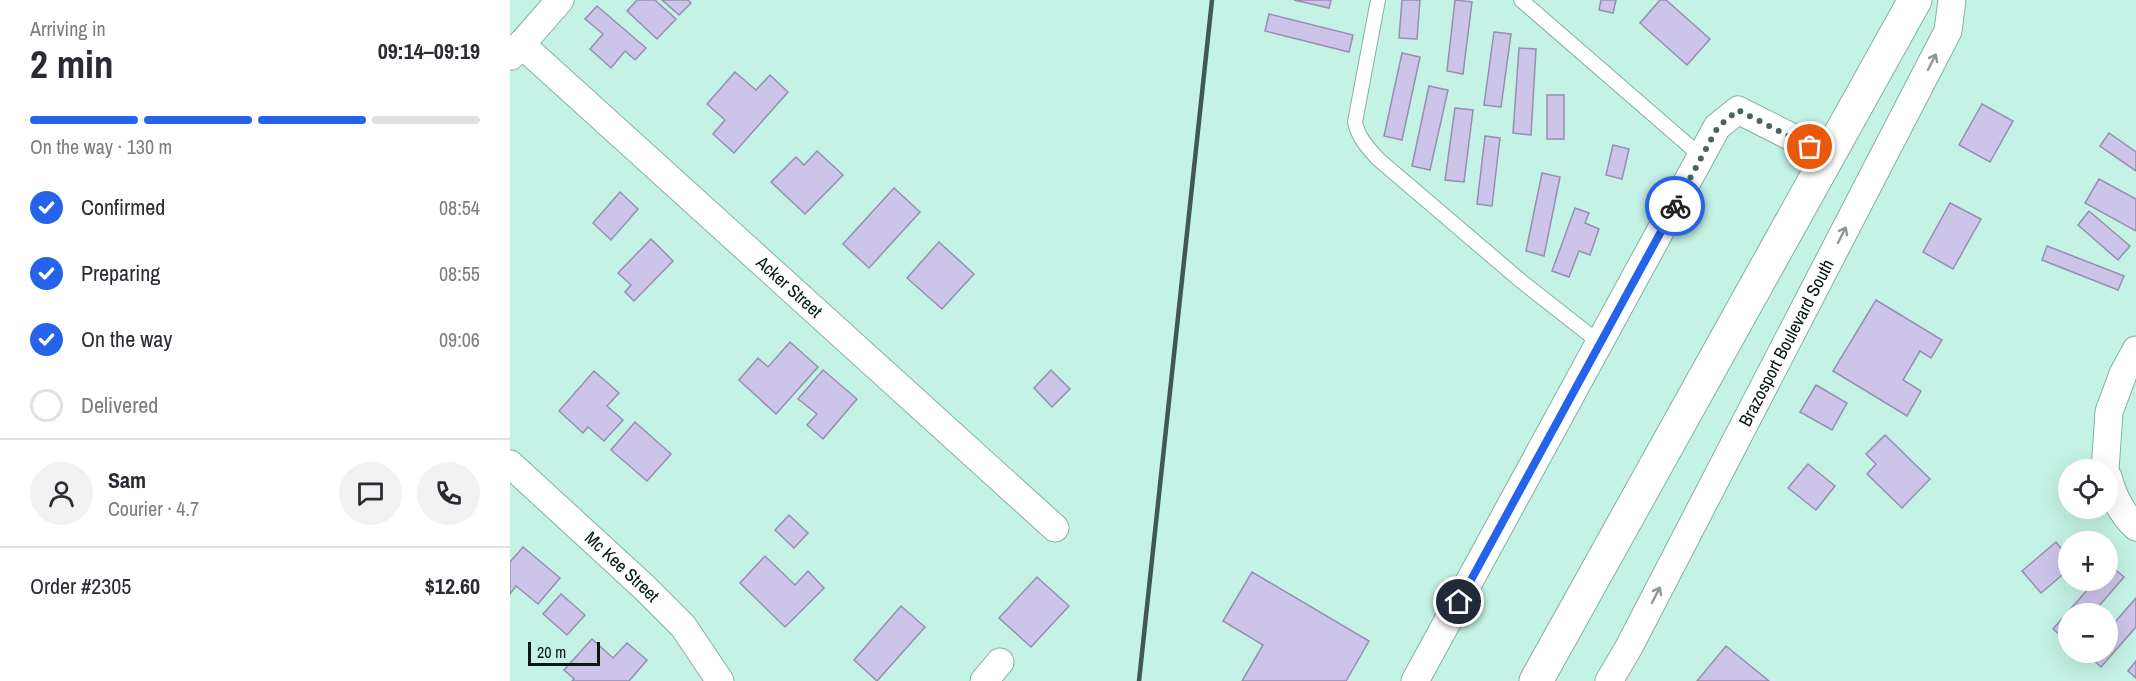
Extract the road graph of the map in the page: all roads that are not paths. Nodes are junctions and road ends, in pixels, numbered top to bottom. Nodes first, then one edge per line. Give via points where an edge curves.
1 (560, 0) edge
2 (1378, 0) edge
3 (1521, 0) edge
4 (1915, 0) edge
5 (1952, 0) edge
6 (516, 50) edge
7 (1828, 156) junction
8 (1702, 157) junction
9 (1600, 343) junction
10 (2136, 351) edge
11 (2106, 459) edge
12 (510, 464) edge
13 (2118, 503) edge
14 (2136, 527) edge
15 (1055, 528) dead end
16 (720, 681) edge
17 (1415, 681) edge
18 (1536, 681) edge
19 (1609, 681) edge

1 - 6 street
2 - 9 lane via 1355,122 1357,132 1378,159
3 - 8 lane
4 - 7 main road
19 -> 5 street, Brazosport Boulevard South via 1948,31
6 - 15 street, Acker Street
7 - 8 street via 1738,110 1718,127
7 - 18 main road
8 - 9 street
9 - 17 street
10 - 11 street via 2109,412
12 - 16 street, Mc Kee Street via 683,626
13 - 14 street

